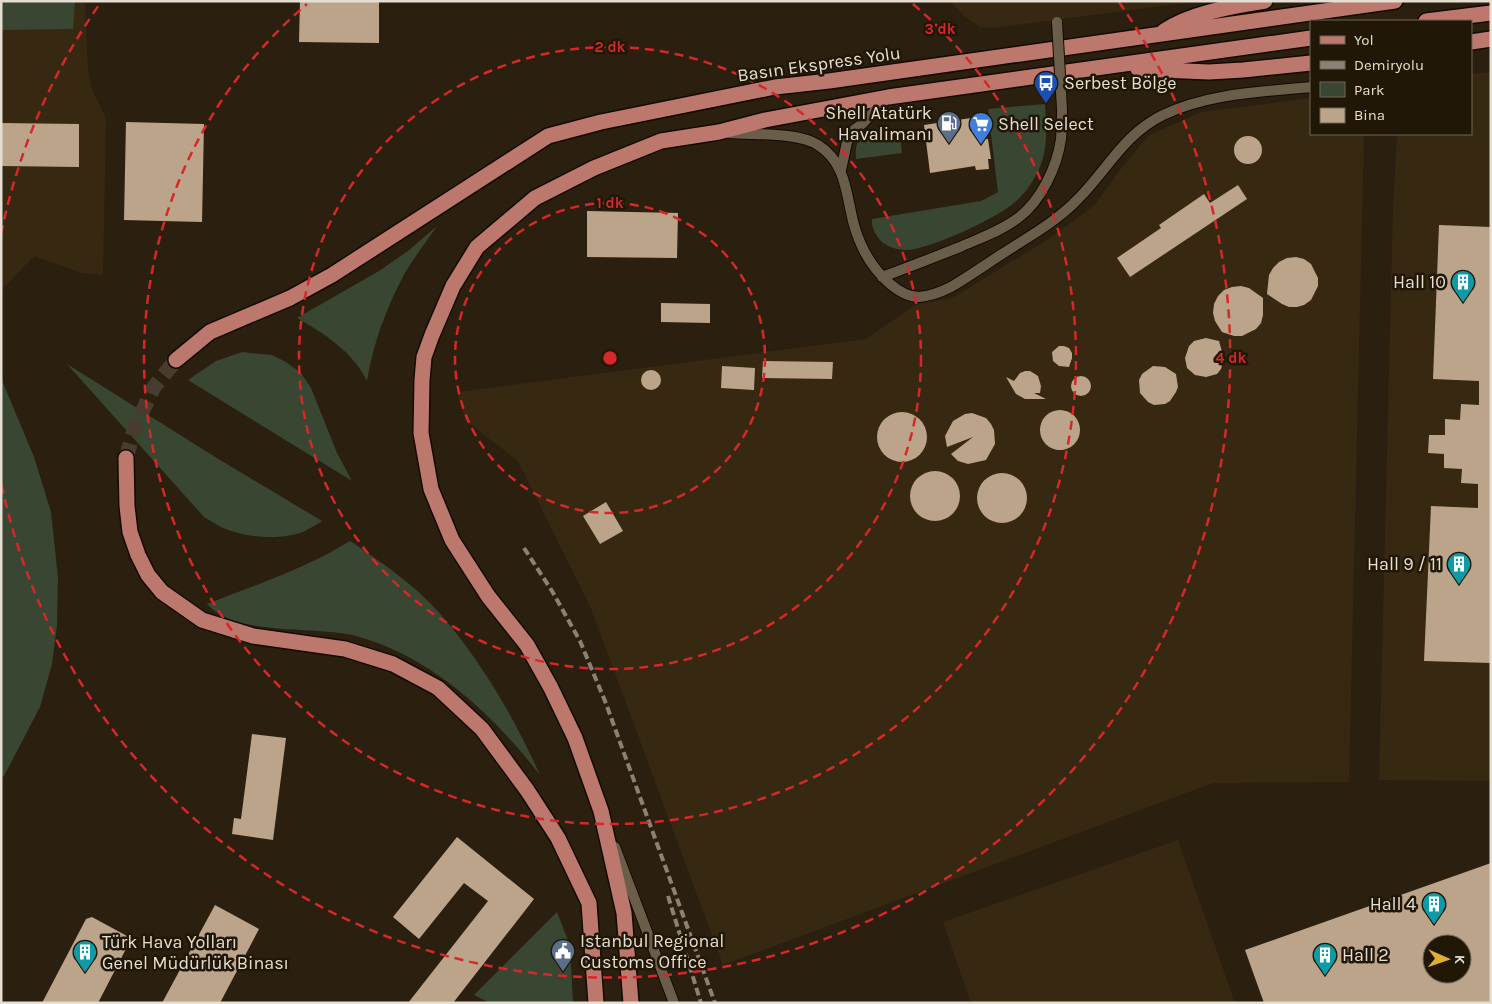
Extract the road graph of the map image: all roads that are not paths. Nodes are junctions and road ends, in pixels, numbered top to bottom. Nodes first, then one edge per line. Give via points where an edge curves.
1 (1265, 1) edge
2 (1395, 1) edge
3 (1491, 13) edge
4 (1434, 20) edge
5 (1057, 22) dead end
6 (1157, 35) junction
7 (1310, 38) edge
8 (1491, 39) edge
9 (1472, 42) edge
10 (1310, 63) edge
11 (1107, 66) junction
12 (1310, 87) edge
13 (888, 97) junction
14 (719, 132) junction
15 (842, 170) junction
16 (882, 277) junction
17 (176, 360) tunnel mouth
18 (126, 458) tunnel mouth
19 (601, 811) junction
20 (596, 1003) edge
21 (631, 1003) edge
22 (674, 1003) edge

1 - 6 main road via 1206,13 1177,23
2 - 6 main road, Basın Ekspress Yolu
3 - 4 main road
5 - 16 street, bridge via 1061,140 1053,169 1043,188 1032,204 1003,228
6 - 17 main road, Basın Ekspress Yolu via 775,87 601,122 548,136 332,275 290,298 210,332
7 - 11 main road
8 - 9 main road
10 - 11 main road via 1209,72
11 - 13 main road
12 - 16 street via 1218,97 1163,115 1136,133 1066,211 951,287 917,297 896,289
13 - 14 main road
13 - 15 street via 852,132
14 - 15 street via 807,139 820,146
14 - 19 main road via 661,141 594,168 534,198 477,247 453,286 424,357 421,433 431,490 452,540 488,596 527,645 551,688 575,738
15 - 16 street via 854,226 862,246
18 - 20 main road via 130,532 148,575 162,592 202,620 253,636 345,649 393,664 438,688 482,729 558,838 589,903
19 - 21 main road via 624,913
19 - 22 street

